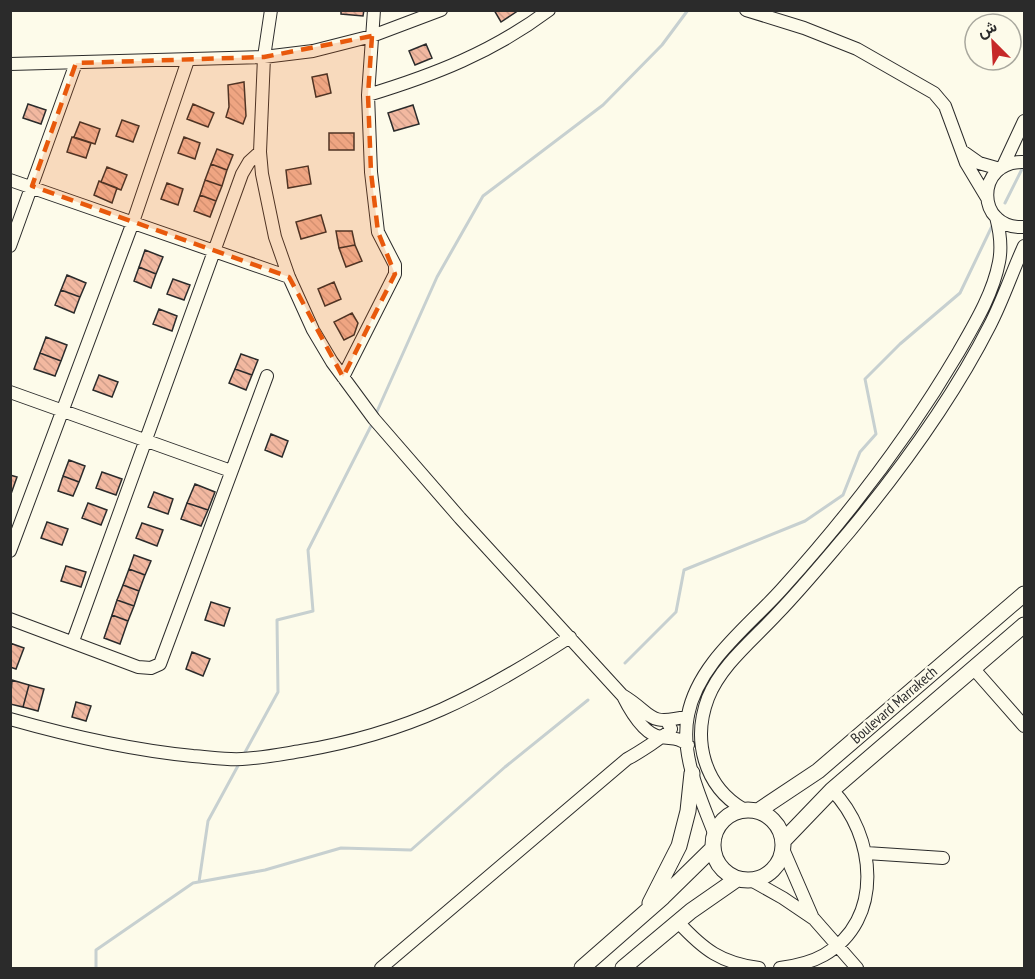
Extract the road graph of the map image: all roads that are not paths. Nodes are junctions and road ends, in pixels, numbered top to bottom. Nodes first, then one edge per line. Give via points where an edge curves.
1 (271, 10) edge
2 (374, 10) edge
3 (441, 10) edge
4 (549, 10) edge
5 (746, 10) edge
6 (372, 36) junction
7 (264, 57) junction
8 (188, 60) junction
9 (76, 63) junction
10 (10, 64) edge
11 (368, 95) junction
12 (1024, 121) edge
13 (961, 150) junction
14 (260, 152) junction
15 (1024, 162) edge
16 (1002, 167) junction
17 (10, 180) edge
18 (32, 186) junction
19 (987, 198) junction
20 (996, 217) junction
21 (133, 222) junction
22 (1024, 228) edge
23 (10, 246) edge
24 (1024, 246) edge
25 (214, 251) junction
26 (289, 277) junction
27 (267, 376) dead end
28 (343, 377) junction
29 (10, 392) edge
30 (63, 411) junction
31 (146, 440) junction
32 (231, 471) junction
33 (10, 550) edge
34 (1024, 594) edge
35 (10, 619) edge
36 (1024, 625) edge
37 (570, 637) junction
38 (73, 641) junction
39 (973, 668) junction
40 (622, 695) junction
41 (688, 716) junction
42 (10, 719) edge
43 (665, 721) junction
44 (1024, 726) edge
45 (649, 732) junction
46 (662, 738) junction
47 (688, 745) junction
48 (627, 759) junction
49 (692, 773) junction
50 (832, 790) junction
51 (751, 810) junction
52 (713, 841) junction
53 (783, 845) junction
54 (866, 853) junction
55 (943, 858) dead end
56 (744, 880) junction
57 (646, 912) junction
58 (814, 919) junction
59 (678, 922) junction
60 (837, 946) junction
61 (731, 966) edge
62 (381, 969) edge
63 (582, 969) edge
64 (623, 969) edge
65 (759, 969) edge
66 (780, 969) edge
67 (857, 969) edge

1 - 7 street
2 - 6 street
3 - 6 street
4 - 11 street via 471,58
5 - 13 street via 857,49 934,93 945,106
6 - 7 street via 313,51
6 - 11 street
7 - 8 street
7 - 14 street
8 - 9 street
8 - 21 street
9 - 10 street
9 - 18 street
11 - 28 street via 378,232 396,266
12 - 16 street
13 - 16 street via 979,163
13 - 19 street
14 - 25 street via 242,174
14 - 26 street via 269,216
15 - 16 street
16 - 19 street via 991,178
17 - 18 street
18 - 21 street
18 - 23 street
19 - 20 street
20 - 22 street via 1006,225
20 - 41 street via 1001,245 997,272 951,364 868,487 710,666
21 - 25 street
21 - 30 street
24 - 51 street via 989,326 920,440 849,531 713,688 702,720 704,761 717,787 730,801
25 - 26 street
25 - 31 street
26 - 28 street via 313,330
27 - 32 street
28 - 37 street via 460,518
29 - 30 street
30 - 31 street
30 - 33 street
31 - 32 street
31 - 38 street
32 - 38 street via 160,664 143,668
34 - 51 main road, Boulevard Marrakech via 818,771
35 - 38 street
36 - 39 main road, Boulevard Marrakech
37 - 40 street
37 - 42 street via 491,686 413,723 357,740 266,756 242,759 126,748
39 - 44 street
39 - 50 main road, Boulevard Marrakech
40 - 43 street via 646,714
40 - 45 street
41 - 43 street
41 - 47 street
43 - 45 street
43 - 46 street via 670,732
45 - 46 street
45 - 48 street
46 - 47 street via 674,737
46 - 48 street
47 - 49 street
48 - 62 street
49 - 52 street
49 - 57 main road via 679,846
50 - 53 main road, Boulevard Marrakech
50 - 54 street via 855,819
51 - 52 main road, Boulevard Marrakech via 722,820
51 - 53 main road via 766,814 778,825
52 - 56 main road via 723,871
52 - 57 main road, Boulevard Marrakech
53 - 56 main road, Boulevard Marrakech via 780,859 769,873
53 - 58 street
54 - 55 street
54 - 60 street via 868,878 863,902 853,925
56 - 58 street via 781,897
56 - 59 main road, Boulevard Marrakech via 704,901
57 - 63 main road, Boulevard Marrakech
58 - 60 street
59 - 61 street
59 - 64 main road, Boulevard Marrakech
60 - 66 street via 810,962
60 - 67 street
61 - 65 street

